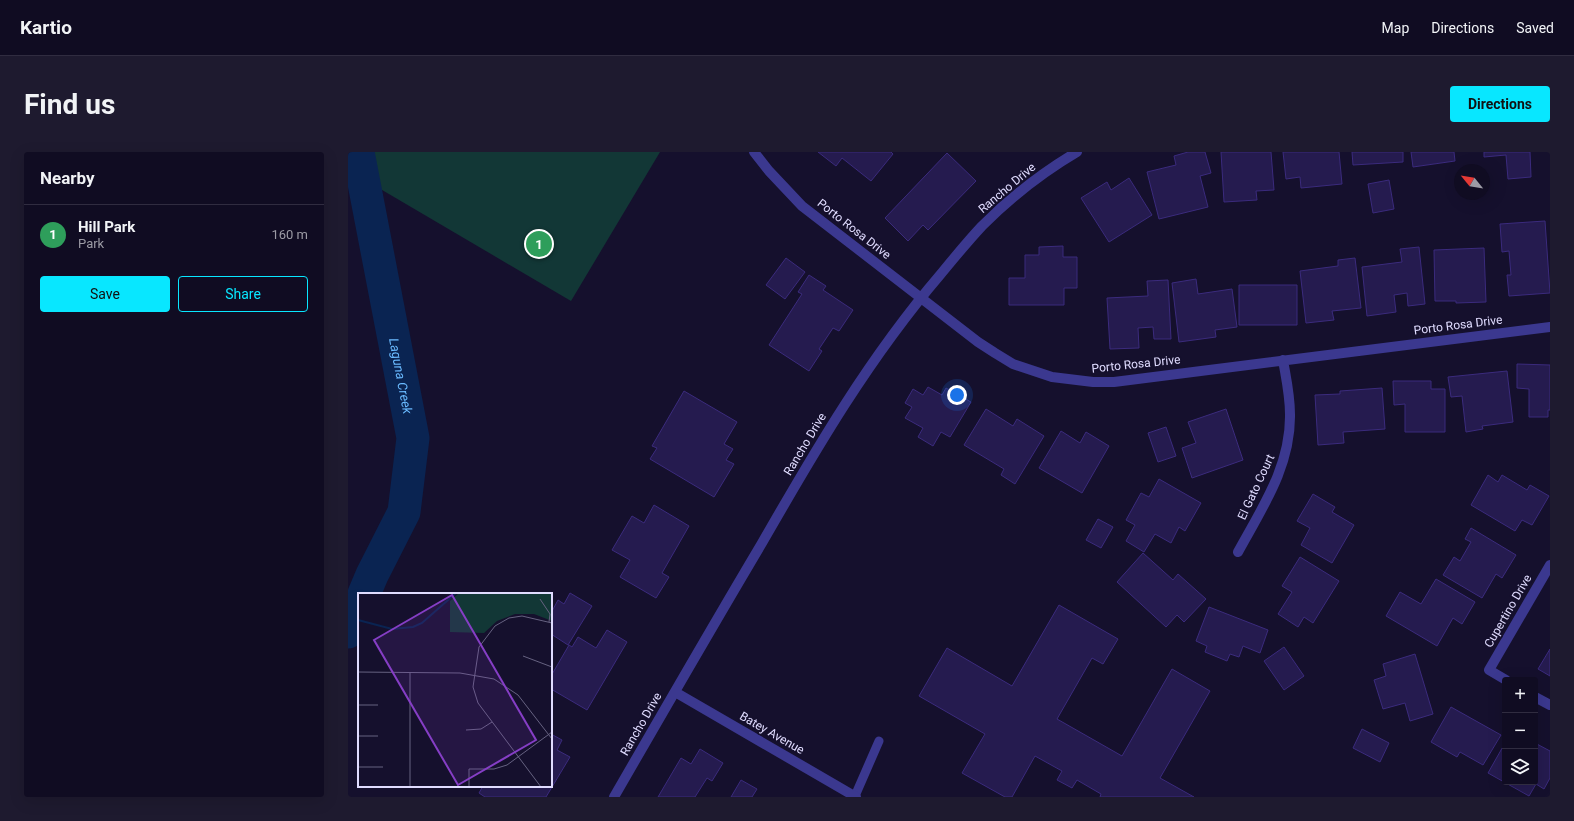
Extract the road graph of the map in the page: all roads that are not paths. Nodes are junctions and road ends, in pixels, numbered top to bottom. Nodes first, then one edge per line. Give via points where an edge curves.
1 (754, 152) edge
2 (1077, 152) edge
3 (920, 298) junction
4 (1550, 327) edge
5 (1282, 360) junction
6 (1238, 552) dead end
7 (1550, 564) edge
8 (1502, 678) edge
9 (675, 692) junction
10 (1538, 699) edge
11 (1550, 705) edge
12 (879, 741) dead end
13 (614, 797) edge
14 (856, 797) edge

1 - 3 street, Porto Rosa Drive via 802,206
2 - 3 street, Rancho Drive via 1018,193 983,225
3 - 5 street, Porto Rosa Drive via 978,342 1013,364 1073,381 1114,382
3 - 9 street, Rancho Drive via 858,383 812,455
4 - 5 street, Porto Rosa Drive
5 - 6 street, El Gato Court via 1290,414 1285,455 1270,493
7 - 8 street, Cupertino Drive via 1489,670
9 - 13 street, Rancho Drive
9 - 14 street, Batey Avenue
10 - 11 street
12 - 14 lane

